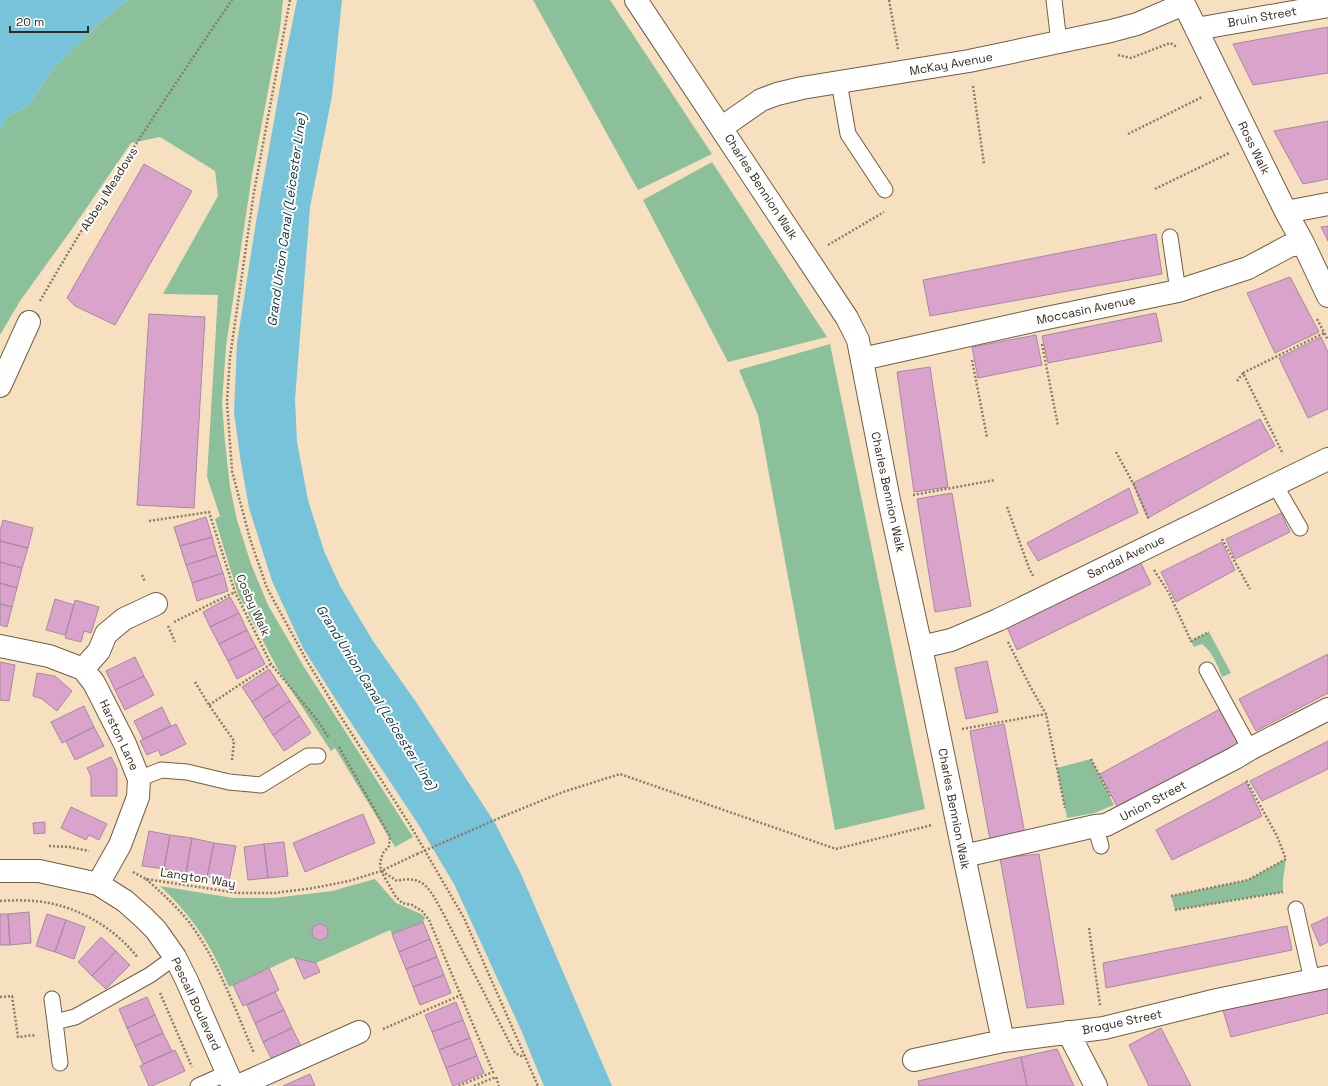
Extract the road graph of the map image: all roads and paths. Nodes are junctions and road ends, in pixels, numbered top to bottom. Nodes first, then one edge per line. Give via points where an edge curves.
1 (232, 0) edge
2 (290, 0) edge
3 (636, 0) edge
4 (889, 0) edge
5 (1054, 0) edge
6 (1183, 2) edge
7 (1328, 6) edge
8 (1196, 29) junction
9 (1094, 34) junction
10 (1059, 42) junction
11 (1180, 48) dead end
12 (970, 61) junction
13 (902, 72) junction
14 (839, 82) junction
15 (1205, 100) dead end
16 (721, 128) junction
17 (1128, 134) dead end
18 (1232, 152) dead end
19 (984, 164) dead end
20 (1155, 189) dead end
21 (885, 190) dead end
22 (1328, 204) edge
23 (887, 210) dead end
24 (1286, 212) junction
25 (1170, 237) dead end
26 (1303, 243) junction
27 (807, 258) junction
28 (1178, 291) junction
29 (1328, 296) edge
30 (1037, 320) junction
31 (29, 322) joint
32 (1324, 332) dead end
33 (968, 336) junction
34 (862, 359) junction
35 (1243, 373) junction
36 (1237, 381) dead end
37 (0, 386) edge
38 (1058, 426) dead end
39 (987, 437) dead end
40 (1116, 452) dead end
41 (1328, 459) edge
42 (995, 480) dead end
43 (1284, 480) junction
44 (889, 500) junction
45 (1007, 507) dead end
46 (1209, 516) junction
47 (149, 521) dead end
48 (1300, 528) dead end
49 (1161, 541) junction
50 (1140, 550) junction
51 (1250, 589) dead end
52 (1045, 598) junction
53 (156, 604) dead end
54 (998, 620) junction
55 (167, 626) dead end
56 (1209, 632) dead end
57 (175, 642) dead end
58 (0, 646) edge
59 (922, 647) junction
60 (271, 664) junction
61 (84, 670) junction
62 (1207, 670) dead end
63 (195, 682) dead end
64 (209, 706) junction
65 (1328, 709) edge
66 (1046, 714) junction
67 (939, 733) junction
68 (334, 746) junction
69 (1242, 754) junction
70 (318, 756) joint
71 (1091, 759) dead end
72 (139, 779) junction
73 (229, 782) junction
74 (957, 818) junction
75 (1121, 818) junction
76 (1070, 832) junction
77 (47, 846) dead end
78 (964, 856) junction
79 (112, 859) junction
80 (0, 871) edge
81 (381, 871) junction
82 (146, 879) junction
83 (98, 884) junction
84 (1284, 892) dead end
85 (1171, 896) dead end
86 (1296, 909) dead end
87 (1175, 910) dead end
88 (1089, 928) dead end
89 (175, 957) junction
90 (1320, 979) edge
91 (461, 995) junction
92 (0, 998) edge
93 (52, 999) dead end
94 (56, 1027) junction
95 (1104, 1028) junction
96 (368, 1032) joint
97 (1068, 1032) junction
98 (1003, 1041) junction
99 (525, 1055) junction
100 (914, 1060) dead end
101 (60, 1062) dead end
102 (264, 1075) junction
103 (233, 1082) edge
104 (198, 1086) edge
105 (458, 1086) edge
106 (474, 1086) edge
107 (499, 1086) edge
108 (538, 1086) edge
109 (1096, 1086) edge

1 - 31 path, Abbey Meadows via 106,192
2 - 99 path via 254,192 230,357 227,402 232,471 250,539 268,588 307,661 410,825 464,918
3 - 16 street, Charles Bennion Walk
4 - 13 path
5 - 10 lane
6 - 8 street, Ross Walk
6 - 9 street, McKay Avenue via 1127,27
7 - 8 street, Bruin Street
8 - 24 street, Ross Walk
9 - 10 street, McKay Avenue
9 - 11 path via 1114,54 1131,58 1170,43
10 - 12 street, McKay Avenue
12 - 13 street, McKay Avenue
12 - 19 path
13 - 14 street, McKay Avenue
14 - 16 street, McKay Avenue via 777,94 761,100
14 - 21 lane via 848,134
15 - 17 path via 1202,96
16 - 27 street, Charles Bennion Walk
18 - 20 path
22 - 24 street
23 - 27 path
24 - 26 street, Ross Walk
25 - 28 lane
26 - 28 street, Moccasin Avenue via 1289,246 1248,268
26 - 29 street, Ross Walk
27 - 34 street, Charles Bennion Walk via 853,328
28 - 30 street, Moccasin Avenue
30 - 33 street, Moccasin Avenue
30 - 38 path
31 - 37 street
32 - 35 path
33 - 34 street, Moccasin Avenue
33 - 39 path
34 - 44 street, Charles Bennion Walk
35 - 36 path
35 - 43 path
40 - 49 path
41 - 43 street, Sandal Avenue
42 - 44 path
43 - 46 street, Sandal Avenue
43 - 48 lane
44 - 59 street, Charles Bennion Walk
45 - 52 path via 1029,568
46 - 49 street, Sandal Avenue
46 - 51 path
47 - 60 path, Cosby Walk via 209,512 235,592
49 - 50 street, Sandal Avenue
50 - 52 street, Sandal Avenue
50 - 56 path via 1169,593 1191,641
52 - 54 street, Sandal Avenue
53 - 61 street via 124,619 106,634 99,651
54 - 59 street, Sandal Avenue via 950,640
54 - 66 path
55 - 57 path
58 - 61 street via 49,656
59 - 67 street, Charles Bennion Walk
60 - 64 path
60 - 68 path, Cosby Walk via 318,721
61 - 72 street, Harston Lane via 107,708
62 - 69 lane
63 - 64 path
64 - 73 path via 234,741
65 - 69 street, Union Street
66 - 67 path
66 - 76 path
67 - 74 street, Charles Bennion Walk
68 - 70 path
68 - 81 path, Cosby Walk via 337,743 390,837 389,846 380,862
69 - 75 street, Union Street
69 - 85 path via 1286,859 1248,880
70 - 73 lane via 308,756 261,785
71 - 75 path
72 - 73 lane via 161,770 187,772
72 - 79 street, Harston Lane via 138,797
74 - 78 street, Charles Bennion Walk
74 - 81 path, Langton Way, bridge via 836,849 620,774 563,792
75 - 76 street, Union Street via 1106,825 1098,836
76 - 78 street, Union Street
77 - 79 path, Langton Way via 70,847
78 - 98 street, Charles Bennion Walk
79 - 82 path, Langton Way
79 - 83 street, Harston Lane
80 - 83 street, Pescall Boulevard via 39,871
81 - 82 path, Langton Way via 349,881 275,893 238,893
81 - 91 path via 396,898 422,911 429,920
81 - 99 path via 397,881 406,878 417,880 430,890 514,1053
82 - 102 path via 189,923 211,957
83 - 89 street, Pescall Boulevard via 125,901 143,917 156,930
84 - 87 path
86 - 90 lane
88 - 95 path
89 - 94 lane via 150,975
89 - 103 street, Pescall Boulevard
90 - 95 street, Brogue Street
91 - 96 path
91 - 105 path via 493,1072
92 - 94 path via 12,996 18,1037
93 - 94 lane
94 - 101 lane
95 - 97 street, Brogue Street
96 - 102 street
97 - 98 street, Brogue Street
97 - 109 street
98 - 100 street, Brogue Street
99 - 108 path
102 - 103 street
103 - 104 lane
106 - 107 path via 496,1077

